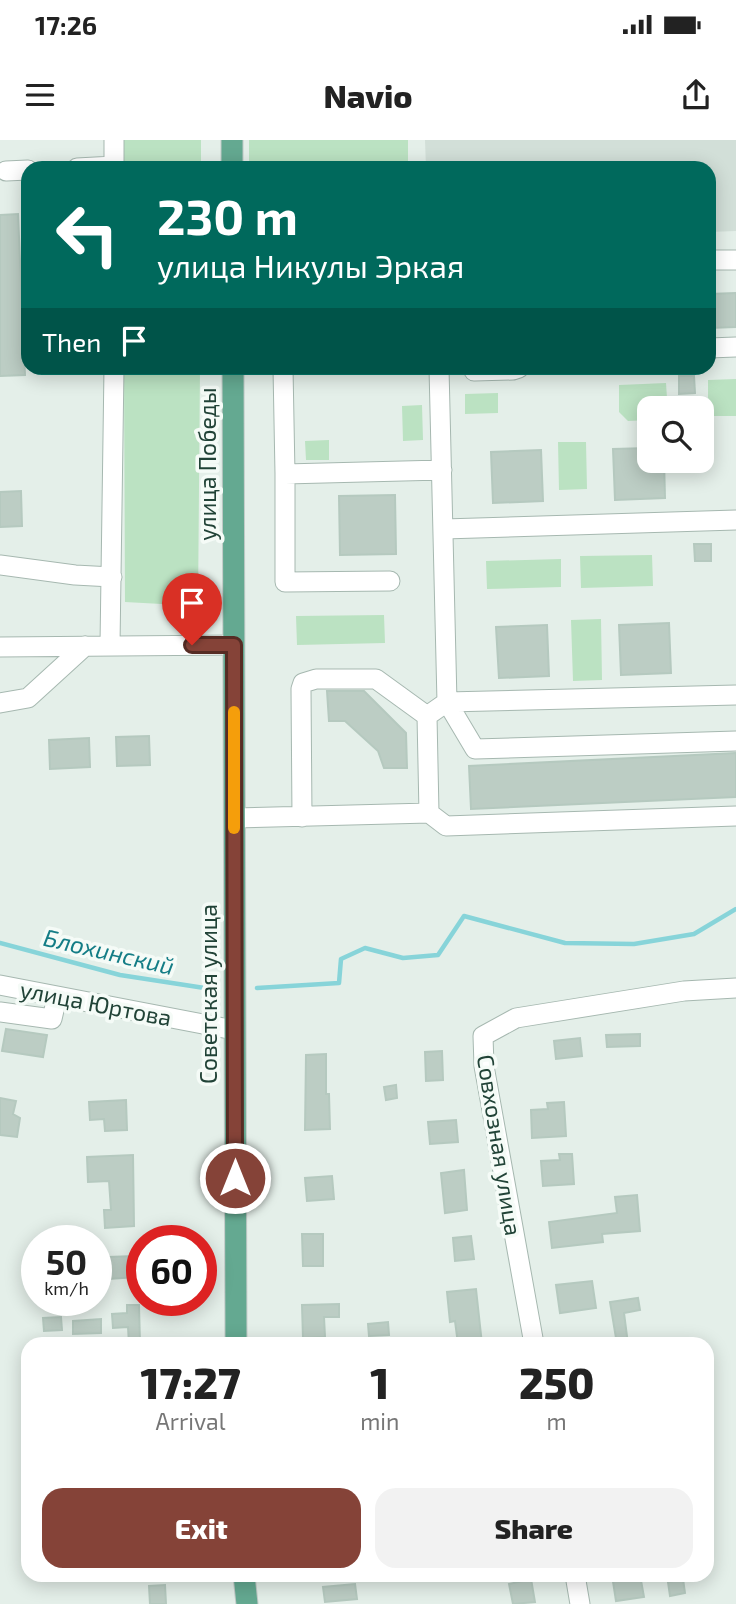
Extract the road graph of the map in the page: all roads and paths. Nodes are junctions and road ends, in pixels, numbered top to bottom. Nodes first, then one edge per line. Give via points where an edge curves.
1 (114, 140) edge
2 (232, 140) edge
3 (114, 161) edge
4 (232, 161) edge
5 (21, 170) edge
6 (6, 171) dead end
7 (716, 260) edge
8 (736, 260) edge
9 (736, 347) edge
10 (716, 348) edge
11 (114, 375) edge
12 (233, 375) edge
13 (283, 375) edge
14 (439, 375) edge
15 (442, 470) junction
16 (285, 474) junction
17 (736, 520) edge
18 (444, 528) junction
19 (0, 565) edge
20 (112, 577) junction
21 (390, 581) dead end
22 (110, 645) junction
23 (234, 645) junction
24 (85, 646) junction
25 (0, 647) edge
26 (736, 695) edge
27 (447, 702) junction
28 (0, 703) edge
29 (427, 716) junction
30 (736, 741) edge
31 (429, 813) junction
32 (736, 816) edge
33 (302, 817) junction
34 (234, 818) junction
35 (0, 985) edge
36 (736, 988) edge
37 (57, 997) junction
38 (0, 1012) edge
39 (234, 1030) junction
40 (236, 1337) edge
41 (533, 1337) edge
42 (244, 1582) edge
43 (576, 1582) edge
44 (247, 1604) edge
45 (580, 1604) edge

1 - 3 street
2 - 4 main road
5 - 6 street
7 - 8 street
9 - 10 street
11 - 20 street
12 - 23 main road, улица Победы
13 - 16 street
14 - 15 street
15 - 16 street
15 - 18 street
16 - 21 street via 285,582
17 - 18 street
18 - 27 street
19 - 20 street
20 - 22 street
22 - 23 street
22 - 24 street
23 - 34 main road, Советская улица
24 - 25 street
24 - 28 street via 28,698
26 - 27 street
27 - 29 street
27 - 30 street via 475,749
29 - 31 street
29 - 33 street via 376,679 303,683
31 - 32 street via 446,825
31 - 33 street
33 - 34 street
34 - 39 main road, Советская улица
35 - 37 street, улица Юртова
36 - 41 street, Совхозная улица via 684,991 516,1018 483,1036 484,1066
37 - 38 street via 52,1019
37 - 39 street, улица Юртова
39 - 40 main road, Советская улица
42 - 44 main road
43 - 45 street

